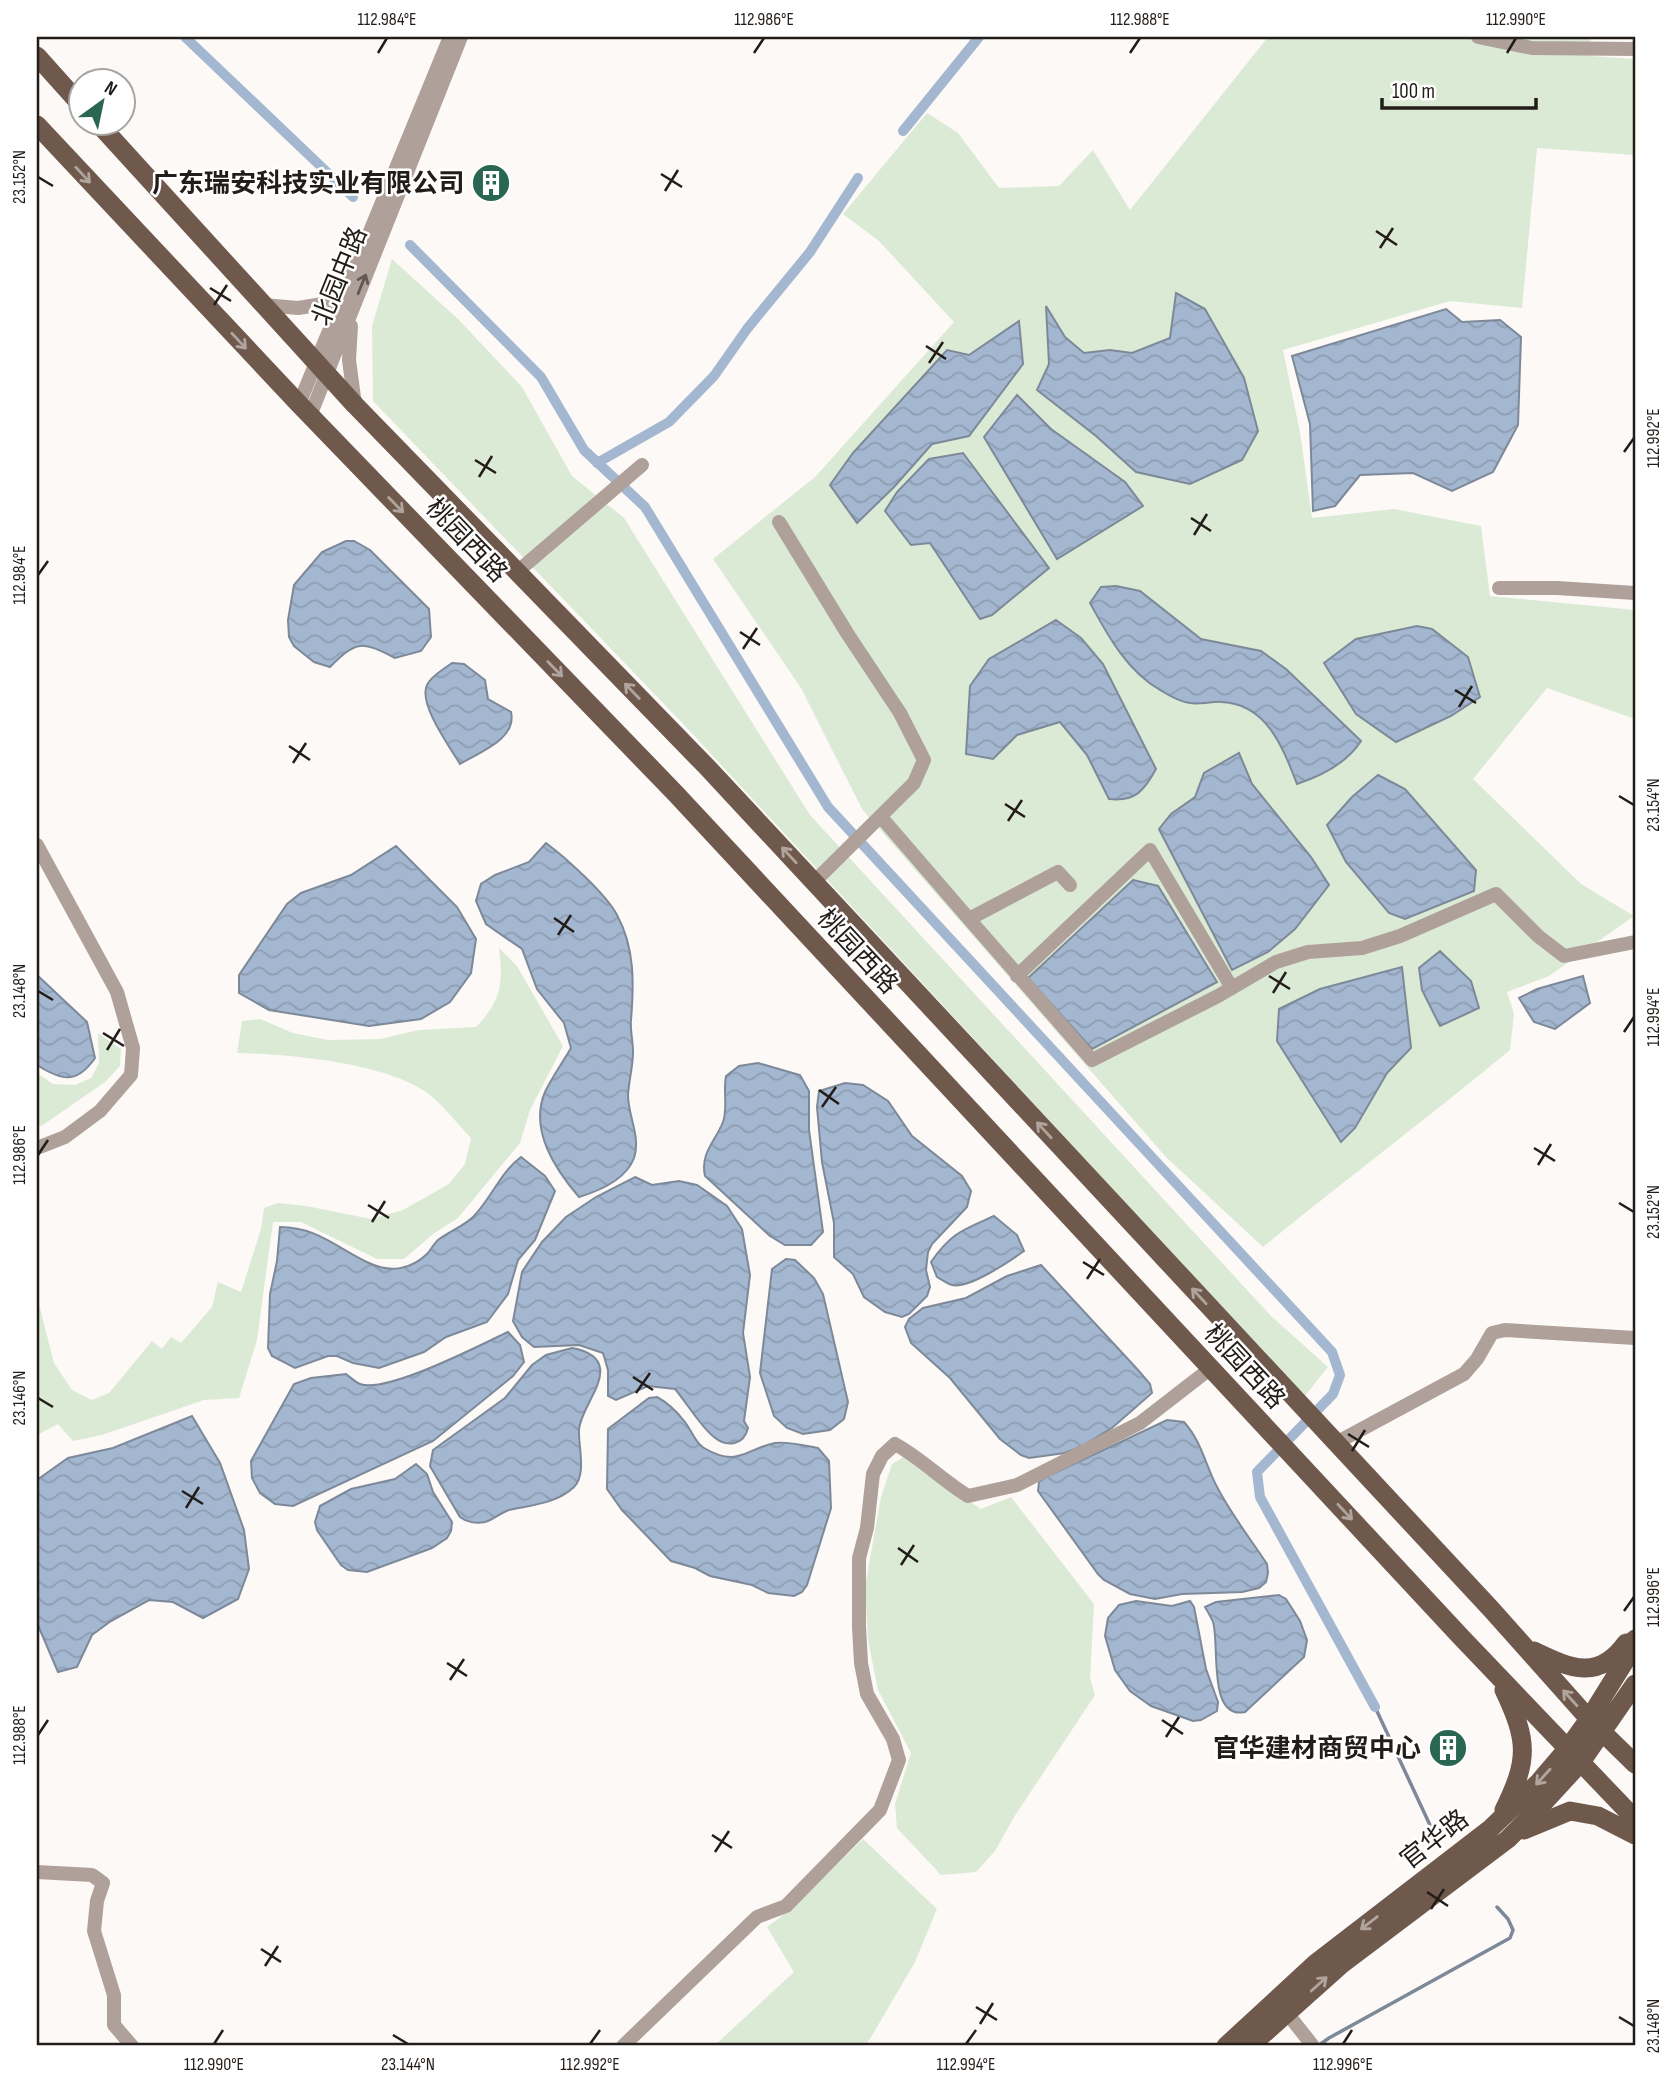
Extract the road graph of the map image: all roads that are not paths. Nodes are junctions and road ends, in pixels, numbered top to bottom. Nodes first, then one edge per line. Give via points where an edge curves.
1 (450, 37) edge
2 (461, 37) edge
3 (1478, 37) edge
4 (1635, 49) edge
5 (37, 56) edge
6 (66, 88) edge
7 (37, 125) edge
8 (110, 136) edge
9 (348, 284) junction
10 (263, 305) junction
11 (352, 310) junction
12 (321, 368) junction
13 (355, 405) junction
14 (304, 410) junction
15 (642, 465) dead end
16 (779, 523) dead end
17 (517, 572) junction
18 (1499, 588) dead end
19 (1635, 593) edge
20 (881, 817) junction
21 (37, 845) edge
22 (814, 882) junction
23 (1070, 885) dead end
24 (969, 919) junction
25 (1635, 942) edge
26 (1017, 976) junction
27 (1232, 988) junction
28 (37, 1148) edge
29 (1635, 1338) edge
30 (1211, 1368) junction
31 (1331, 1438) junction
32 (1635, 1631) edge
33 (1635, 1639) edge
34 (1524, 1647) junction
35 (1496, 1673) junction
36 (1635, 1684) edge
37 (1596, 1725) junction
38 (1574, 1755) junction
39 (1635, 1764) edge
40 (1635, 1819) edge
41 (1503, 1830) junction
42 (1635, 1835) edge
43 (37, 1872) edge
44 (1287, 2013) junction
45 (132, 2046) edge
46 (623, 2046) edge
47 (1226, 2046) edge
48 (1250, 2046) edge
49 (1313, 2046) edge

1 - 9 street, 北园中路
11 -> 2 street, 北园中路
3 - 4 street via 1532,48
5 - 6 main road
7 -> 14 main road, 桃园西路
8 - 10 main road, 桃园西路
9 - 10 street via 323,304 298,308
9 - 12 street, 北园中路
10 - 12 main road, 桃园西路
11 - 12 street, 北园中路
11 - 13 street via 349,360
12 - 13 main road, 桃园西路
12 - 14 street, 北园中路
13 - 17 main road, 桃园西路
14 -> 30 main road, 桃园西路 via 676,794
15 - 17 street
16 - 20 street via 900,713 924,760 914,783
22 -> 17 main road, 桃园西路
18 - 19 street
20 - 22 street
20 - 24 street
21 - 28 street via 117,992 133,1048 131,1075 100,1111 65,1136
31 -> 22 main road, 桃园西路
23 - 24 street via 1058,872
24 - 26 street
25 - 27 street via 1564,957 1496,894 1362,948 1308,952 1276,962
26 - 27 street via 1092,1060
26 - 27 street via 1150,850
29 - 31 street via 1492,1333 1464,1374
30 -> 35 main road, 桃园西路
30 - 46 street via 1140,1423 1017,1485 968,1496 895,1444 882,1456 873,1474 858,1592 867,1694 893,1739 899,1760 880,1810 786,1906 757,1917
31 - 34 main road, 桃园西路
32 - 34 main road via 1605,1665 1577,1670
33 - 37 main road, 官华路
37 -> 34 main road, 桃园西路
35 - 38 main road, 桃园西路
35 - 41 main road via 1518,1720 1523,1744 1520,1777
36 - 37 main road, 官华路
37 - 38 main road, 官华路
37 - 39 main road, 桃园西路
38 - 40 main road, 桃园西路
38 - 41 main road, 官华路 via 1539,1782
41 - 42 main road via 1570,1811 1598,1816
44 -> 41 main road, 官华路
41 -> 47 main road, 官华路 via 1316,1963
43 - 45 street via 92,1875 103,1883 94,1931 114,1995 114,2025
44 - 48 main road, 官华路
44 - 49 street

